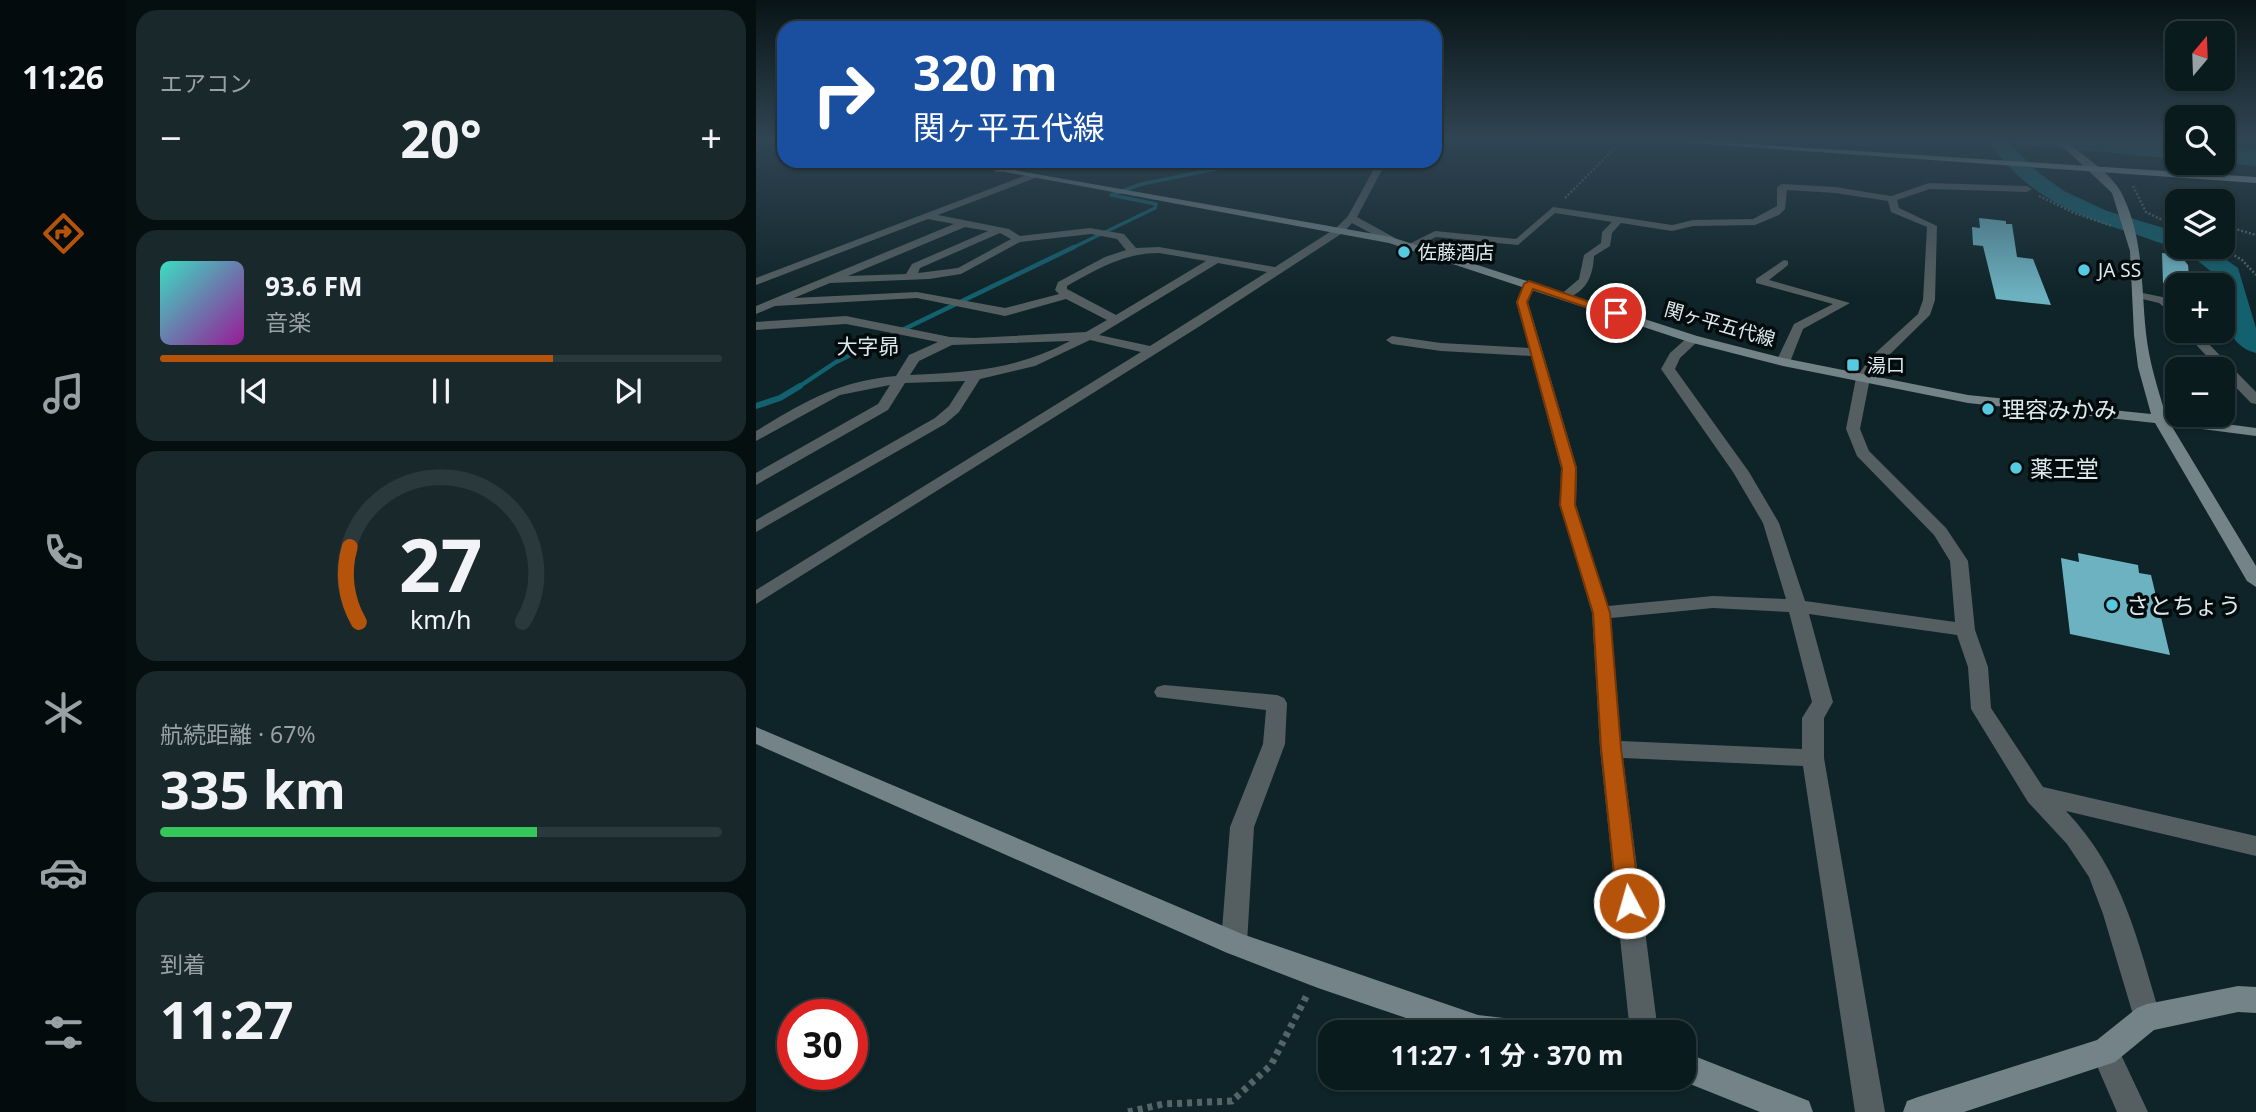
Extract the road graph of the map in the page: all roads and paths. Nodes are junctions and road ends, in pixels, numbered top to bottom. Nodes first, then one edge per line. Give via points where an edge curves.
1 (987, 193) edge
2 (1131, 193) edge
3 (1365, 193) edge
4 (1569, 193) edge
5 (1782, 193) edge
6 (1853, 193) edge
7 (1909, 193) edge
8 (2035, 193) edge
9 (2113, 193) edge
10 (2137, 193) edge
11 (1892, 199) junction
12 (1553, 209) junction
13 (926, 216) junction
14 (1352, 216) junction
15 (1619, 220) junction
16 (2165, 221) edge
17 (963, 224) junction
18 (2235, 228) edge
19 (999, 230) junction
20 (1340, 230) junction
21 (2130, 232) junction
22 (2256, 234) edge
23 (1018, 239) junction
24 (1391, 240) junction
25 (1412, 245) junction
26 (1132, 250) junction
27 (2235, 256) edge
28 (1216, 260) junction
29 (1784, 263) dead end
30 (1275, 270) junction
31 (2256, 275) edge
32 (929, 276) junction
33 (910, 277) junction
34 (828, 280) junction
35 (756, 282) edge
36 (1529, 284) junction
37 (916, 295) junction
38 (1066, 295) junction
39 (2138, 295) junction
40 (1565, 296) junction
41 (2165, 302) edge
42 (773, 303) junction
43 (756, 310) edge
44 (1116, 320) junction
45 (756, 326) edge
46 (1088, 336) junction
47 (1693, 339) junction
48 (1392, 340) dead end
49 (950, 341) junction
50 (2201, 343) edge
51 (1151, 350) junction
52 (1535, 352) junction
53 (1783, 362) junction
54 (975, 376) junction
55 (1863, 378) junction
56 (898, 380) junction
57 (2256, 400) edge
58 (2160, 419) junction
59 (2256, 432) edge
60 (756, 437) edge
61 (756, 480) edge
62 (756, 527) edge
63 (2256, 582) edge
64 (756, 598) edge
65 (1797, 606) junction
66 (1601, 613) junction
67 (1965, 630) junction
68 (1164, 692) dead end
69 (756, 735) edge
70 (1611, 748) junction
71 (1814, 758) junction
72 (2036, 795) junction
73 (2256, 846) edge
74 (1234, 943) junction
75 (1318, 975) junction
76 (2256, 1000) edge
77 (2147, 1018) junction
78 (1451, 1020) edge
79 (1643, 1020) edge
80 (2105, 1052) junction
81 (1696, 1072) edge
82 (1128, 1112) edge
83 (1798, 1112) edge
84 (1870, 1112) edge
85 (1918, 1112) edge
86 (2133, 1112) edge

1 - 13 street
2 - 20 street, 関ヶ平五代線
3 - 14 street
4 - 12 path
5 - 15 street via 1782,207 1776,214 1755,222 1672,228
6 - 11 street
7 - 11 street
8 - 21 path via 2074,213
9 - 21 street
10 - 16 path via 2146,212
11 - 55 street via 1895,210 1932,226 1929,300 1924,315
12 - 15 street
12 - 25 street via 1518,242 1435,234
13 - 17 street
13 - 35 street
14 - 20 street
14 - 24 street
15 - 40 street via 1607,232 1606,244 1589,255 1591,265 1582,284
17 - 19 street
17 - 34 street
18 - 22 path
19 - 23 street
19 - 33 street via 916,266
20 - 24 street, 関ヶ平五代線
20 - 30 street
21 - 39 street
23 - 26 street via 1105,233 1120,236
23 - 32 street via 970,268
24 - 25 street, 関ヶ平五代線
25 - 36 street, 関ヶ平五代線
26 - 28 street
26 - 38 street via 1062,284
27 - 31 path
28 - 30 street
28 - 44 street
29 - 53 street via 1760,281 1844,303 1798,327
30 - 51 street
32 - 33 street
32 - 37 street
33 - 34 street
34 - 42 street
36 - 40 street, 関ヶ平五代線
36 - 52 street via 1522,302
37 - 38 street via 1005,312
37 - 42 street
38 - 44 street
39 - 41 street
39 - 58 street via 2145,367
40 - 47 street, 関ヶ平五代線
42 - 43 street
44 - 46 street
45 - 49 street via 846,320
46 - 49 street
46 - 51 street
46 - 54 street via 1033,364
47 - 53 street, 関ヶ平五代線
47 - 65 street via 1668,369 1771,523
48 - 52 street
49 - 56 street via 914,358
50 - 57 street
51 - 64 street
52 - 66 street via 1569,468 1568,505
53 - 55 street, 関ヶ平五代線
54 - 56 street
54 - 62 street via 954,409 940,421
55 - 58 street, 関ヶ平五代線 via 1968,398
55 - 67 street via 1853,429 1863,453 1940,532 1959,561
56 - 60 street via 836,392
56 - 61 street via 883,407
58 - 59 street, 関ヶ平五代線
58 - 63 street
65 - 66 street via 1713,602
65 - 67 street
65 - 71 street via 1823,702 1812,718
66 - 70 street
67 - 72 street via 1978,667 1981,709
68 - 74 street via 1277,703 1274,744 1242,827
69 - 74 street
70 - 71 street
70 - 79 street
71 - 84 street
72 - 73 street
72 - 77 street via 2075,837 2099,872
74 - 75 street
75 - 78 street
75 - 82 path via 1271,1065 1232,1101 1163,1104
76 - 77 street via 2238,999
77 - 80 street
80 - 85 street
80 - 86 street
81 - 83 street

